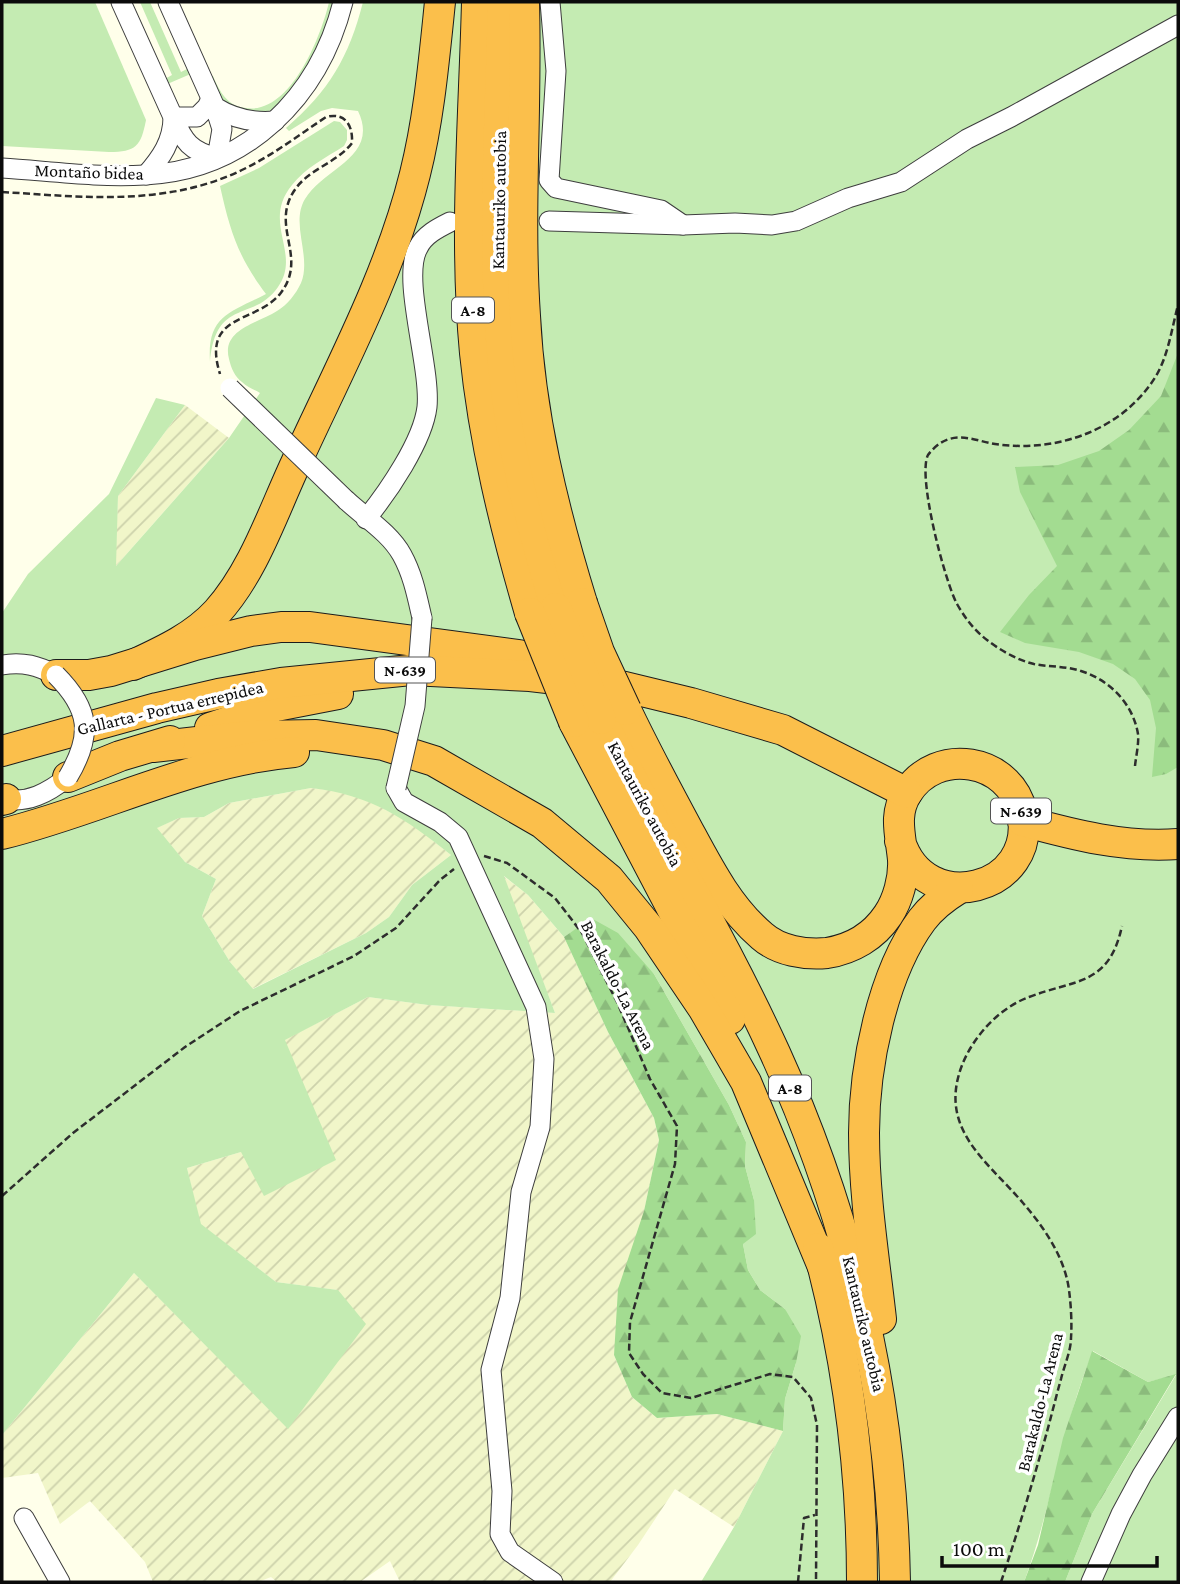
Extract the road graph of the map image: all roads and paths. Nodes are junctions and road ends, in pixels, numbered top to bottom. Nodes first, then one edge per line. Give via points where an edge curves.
1 (121, 2) edge
2 (168, 2) edge
3 (342, 2) edge
4 (440, 2) edge
5 (477, 2) edge
6 (503, 2) edge
7 (524, 2) edge
8 (550, 2) edge
9 (1178, 25) edge
10 (213, 103) junction
11 (173, 117) junction
12 (275, 121) junction
13 (217, 158) junction
14 (2, 168) edge
15 (146, 175) junction
16 (2, 192) edge
17 (549, 221) dead end
18 (450, 222) dead end
19 (682, 225) junction
20 (1178, 305) edge
21 (230, 388) joint
22 (366, 519) junction
23 (556, 608) junction
24 (6, 659) edge
25 (133, 665) junction
26 (56, 675) junction
27 (606, 710) junction
28 (153, 747) junction
29 (2, 751) edge
30 (1135, 766) dead end
31 (68, 776) junction
32 (488, 790) junction
33 (907, 793) junction
34 (3, 799) edge
35 (1023, 821) junction
36 (2, 834) edge
37 (900, 841) junction
38 (1178, 844) edge
39 (468, 858) junction
40 (958, 888) junction
41 (1122, 926) dead end
42 (2, 1196) edge
43 (823, 1266) junction
44 (1178, 1417) edge
45 (891, 1490) junction
46 (815, 1515) junction
47 (24, 1518) dead end
48 (60, 1582) edge
49 (553, 1582) edge
50 (798, 1582) edge
51 (816, 1582) edge
52 (862, 1582) edge
53 (895, 1582) edge
54 (1001, 1582) edge
55 (1091, 1582) edge

1 - 11 street
2 - 10 street
3 - 12 street, Montaño bidea via 319,66
4 - 25 highway via 429,106 415,176 396,234 269,520 234,591 215,614 193,633
5 - 23 highway, Kantauriko autobia / A-8 via 471,219 475,350 483,417 494,479
6 - 23 highway, Kantauriko autobia / A-8 via 497,220 502,355 519,473
7 - 23 highway via 525,317 533,403 561,534
8 - 19 street via 556,71 550,180 556,188 661,210
9 - 19 street via 967,139 901,182 796,221
10 - 11 street via 197,117
10 - 12 street via 244,120
10 - 13 street via 222,130
11 - 13 street via 190,146
11 - 15 street via 168,144
12 - 13 street, Montaño bidea
13 - 15 street, Montaño bidea
14 - 15 street, Montaño bidea
16 - 21 path via 108,197 185,191 244,169 326,117 344,118 350,125 352,143 306,178 289,199 285,230 292,258 281,293 262,309 232,322 218,341 217,366
17 - 19 street
18 - 22 street via 433,230 417,249 413,276 428,386 423,426 385,496
20 - 30 path via 1157,375 1139,398 1095,432 1041,447 952,438 938,444 928,456 925,478 945,575 971,626 1005,652 1032,663 1080,670 1116,691 1131,710 1138,736
21 - 22 street, bridge
22 - 39 street, bridge via 401,552 422,618 415,706 396,788 404,802 458,837
23 - 27 highway, Kantauriko autobia / A-8, bridge via 580,673
24 - 26 street via 37,665
25 - 26 highway via 89,675
25 - 27 highway via 251,631 310,626 519,655 566,666
26 - 31 street, bridge via 72,691 85,734 80,757
27 - 28 highway via 440,684 371,688 276,706
27 - 29 highway, Gallarta - Portua errepidea / N-639 via 530,676 411,670 218,694
27 - 33 highway, Gallarta - Portua errepidea / N-639 via 691,703 783,730
27 - 37 highway via 673,804 733,908 764,938 785,949 814,954 834,951 852,946 880,926 900,890
27 - 43 highway, Kantauriko autobia / A-8 via 725,1009 785,1143
27 - 45 highway, Kantauriko autobia / A-8 via 775,1052 803,1120 861,1302 881,1400
28 - 31 highway
28 - 32 highway via 250,736 316,735 383,745 421,757
31 - 34 street via 51,791 29,799
32 - 36 highway via 429,768 358,753 292,752 192,772
32 - 43 highway via 542,823 609,879 649,928 746,1083
33 - 35 highway, N-639 via 933,769 957,763 981,766 1010,788
33 - 37 highway via 899,816
35 - 38 highway, N-639 via 1082,837
35 - 40 highway, N-639 via 1020,845 1001,874 981,885
37 - 40 highway via 919,873 935,883
39 - 42 path via 440,880 396,928 354,956 240,1011 185,1046 73,1133
39 - 46 path, Barakaldo-La Arena via 488,855 507,863 555,898 582,933 677,1126 675,1164 630,1322 629,1353 662,1393 691,1398 771,1374 793,1377 811,1398 817,1425
39 - 49 street via 536,1007 544,1059 540,1128 521,1192 510,1298 491,1370 502,1490 500,1534 510,1552
40 - 45 highway via 923,919 906,947 887,995 866,1091 867,1201 895,1449
41 - 54 path, Barakaldo-La Arena via 1117,950 1100,970 1073,985 1009,1007 975,1041 957,1078 956,1110 965,1135 978,1157 1023,1203 1054,1244 1069,1288 1071,1340
43 - 52 highway, Kantauriko autobia / A-8 via 855,1456
44 - 55 street via 1121,1514
45 - 53 highway, Kantauriko autobia / A-8
46 - 50 path via 804,1518
46 - 51 path, Barakaldo-La Arena
47 - 48 street

